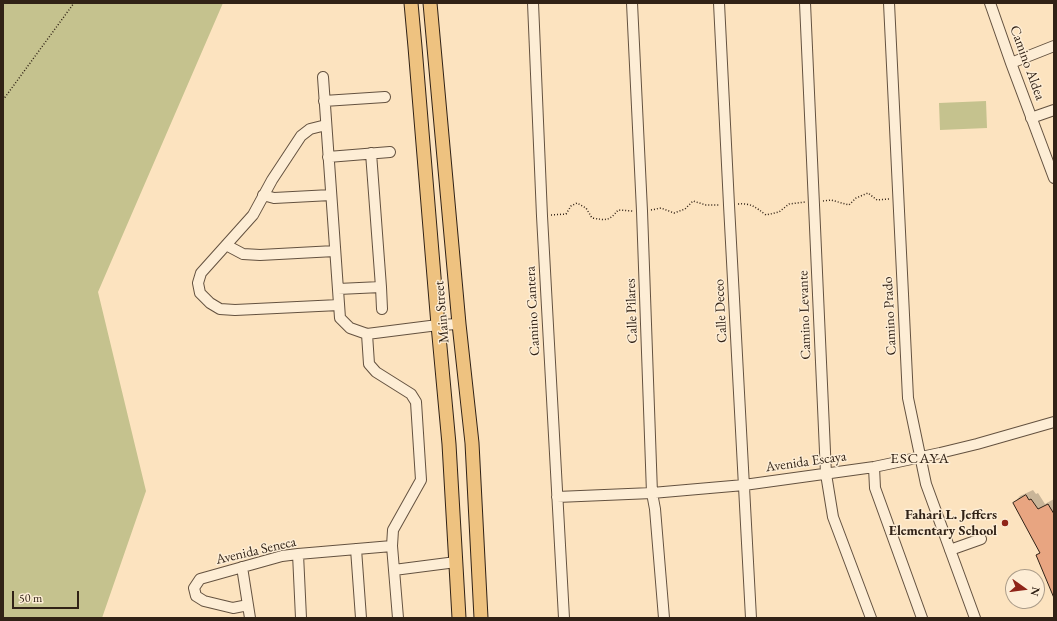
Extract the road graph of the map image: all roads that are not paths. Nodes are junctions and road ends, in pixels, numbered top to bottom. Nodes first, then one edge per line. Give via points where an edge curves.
1 (411, 3) edge
2 (430, 3) edge
3 (534, 3) edge
4 (632, 3) edge
5 (719, 3) edge
6 (805, 3) edge
7 (889, 3) edge
8 (993, 4) edge
9 (1054, 46) edge
10 (1011, 63) junction
11 (323, 77) dead end
12 (385, 97) dead end
13 (324, 101) junction
14 (1054, 110) edge
15 (1032, 118) junction
16 (326, 125) junction
17 (390, 152) dead end
18 (371, 153) junction
19 (328, 157) junction
20 (1054, 178) edge
21 (263, 195) junction
22 (331, 195) junction
23 (226, 245) junction
24 (335, 251) junction
25 (381, 287) junction
26 (338, 289) junction
27 (339, 305) junction
28 (382, 309) dead end
29 (459, 324) junction
30 (438, 325) junction
31 (367, 334) junction
32 (1054, 422) edge
33 (920, 457) junction
34 (874, 467) junction
35 (826, 474) junction
36 (744, 485) junction
37 (652, 493) junction
38 (557, 497) junction
39 (981, 538) dead end
40 (392, 546) junction
41 (356, 549) junction
42 (950, 550) junction
43 (298, 554) junction
44 (456, 562) junction
45 (242, 567) junction
46 (394, 570) junction
47 (248, 605) junction
48 (250, 618) edge
49 (301, 618) edge
50 (361, 618) edge
51 (398, 618) edge
52 (459, 618) edge
53 (481, 618) edge
54 (564, 618) edge
55 (664, 618) edge
56 (751, 618) edge
57 (871, 618) edge
58 (922, 618) edge
59 (975, 618) edge

1 - 30 main road, Main Street
2 - 29 main road, Main Street
3 - 38 street, Camino Cantera
4 - 37 street, Calle Pilares
5 - 36 street, Calle Deceo
6 - 35 street, Camino Levante
7 - 33 street, Camino Prado via 908,398
8 - 10 street, Camino Aldea
9 - 10 street
10 - 15 street, Camino Aldea
11 - 13 street
12 - 13 street
13 - 16 street
14 - 15 street
15 - 20 street, Camino Aldea
16 - 19 street
16 - 21 street via 310,129 301,136
17 - 18 street
18 - 19 street
18 - 25 street
19 - 22 street
21 - 22 street via 274,198
21 - 23 street via 253,215
22 - 24 street
23 - 24 street via 243,254 260,255
23 - 27 street via 201,274 198,283 200,293 220,309
24 - 26 street
25 - 26 street
25 - 28 street
26 - 27 street
27 - 31 street via 340,318 350,328
29 - 30 street
29 - 53 main road, Main Street via 472,443
30 - 31 street
30 - 44 main road, Main Street
31 - 40 street via 369,364 376,372 410,394 416,402 421,480 393,530
32 - 33 street, Avenida Escaya
33 - 34 street, Avenida Escaya
33 - 42 street, Camino Prado via 926,484
34 - 35 street, Avenida Escaya
34 - 58 street via 875,488
35 - 36 street, Avenida Escaya
35 - 57 street, Camino Levante via 833,517
36 - 37 street, Avenida Escaya
36 - 56 street, Calle Deceo
37 - 38 street, Avenida Escaya
37 - 55 street, Calle Pilares
38 - 54 street, Camino Cantera
39 - 42 street
40 - 41 street, Avenida Seneca
40 - 46 street
41 - 43 street, Avenida Seneca
41 - 50 street
42 - 59 street, Camino Prado
43 - 45 street, Avenida Seneca
43 - 49 street
44 - 46 street
44 - 52 main road, Main Street
45 - 47 street
45 - 47 street, Avenida Seneca via 200,579 194,588 196,596 204,601 233,608
46 - 51 street
47 - 48 street

